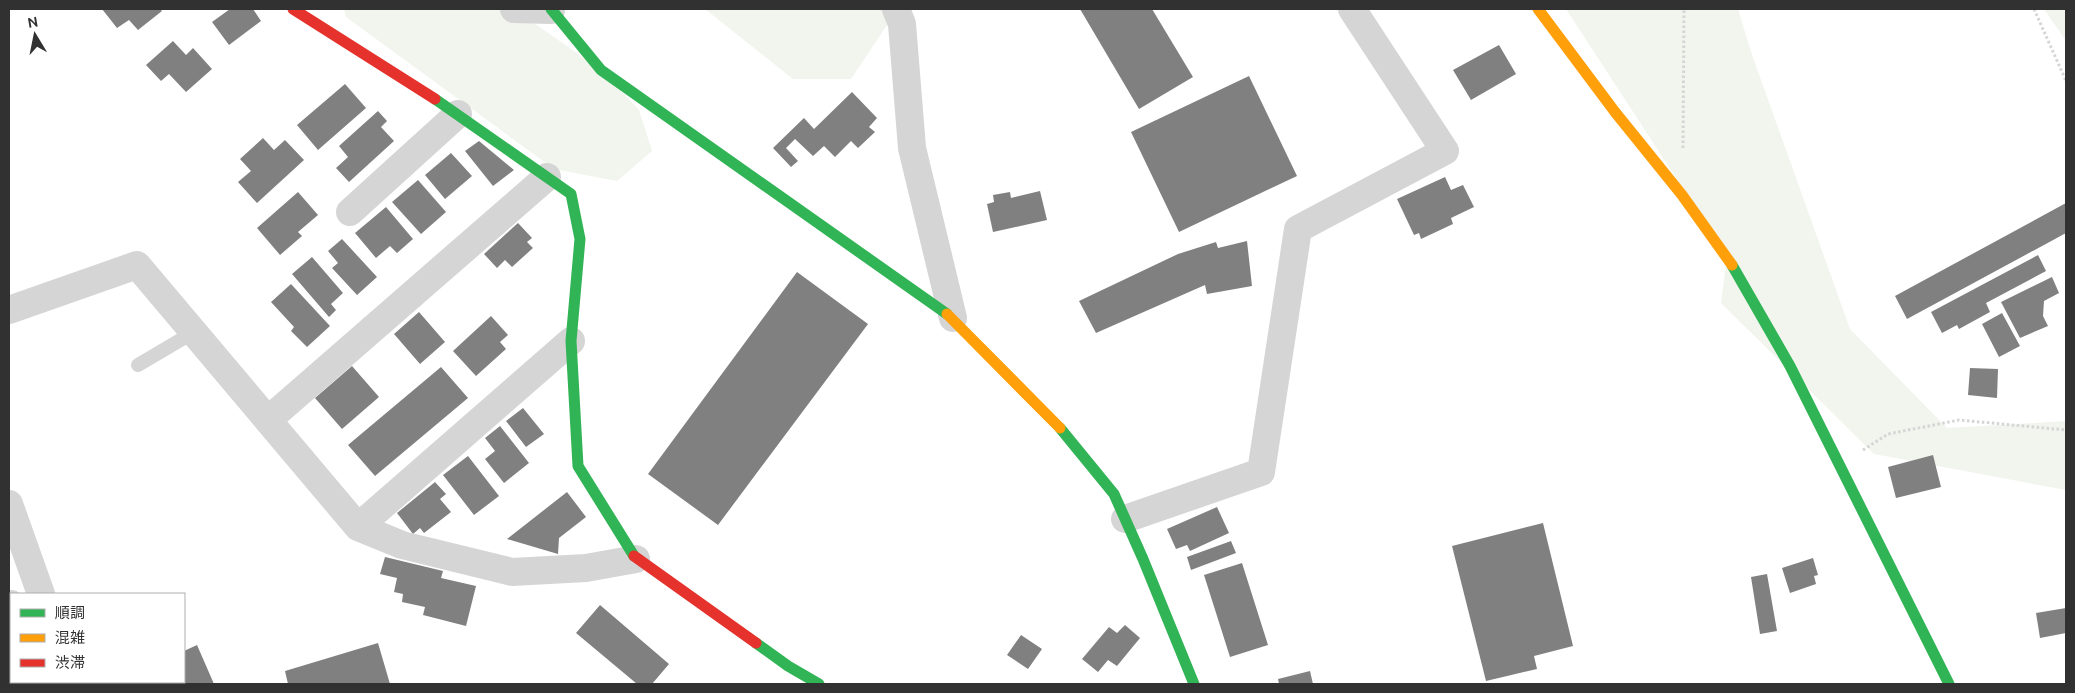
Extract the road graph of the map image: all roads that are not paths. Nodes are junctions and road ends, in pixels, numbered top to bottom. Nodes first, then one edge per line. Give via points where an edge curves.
1 (293, 9) edge
2 (514, 9) edge
3 (551, 9) edge
4 (896, 9) edge
5 (1352, 9) edge
6 (1538, 9) edge
7 (458, 114) junction
8 (547, 177) junction
9 (350, 212) dead end
10 (9, 310) edge
11 (953, 318) junction
12 (194, 332) junction
13 (571, 342) junction
14 (138, 366) dead end
15 (268, 420) junction
16 (9, 504) edge
17 (1125, 519) junction
18 (358, 527) junction
19 (636, 559) junction
20 (41, 593) edge
21 (789, 675) edge
22 (819, 684) edge
23 (1194, 684) edge
24 (1949, 684) edge

1 - 7 street
2 - 3 street
3 - 11 street via 601,70
4 - 11 street via 902,24 912,148
5 - 17 street via 1445,151 1298,229 1261,472
6 - 24 street via 1727,256 1790,366
7 - 8 street
7 - 9 street
8 - 13 street via 571,194 580,239
8 - 15 street
10 - 12 street via 137,265
11 - 17 street via 1066,435 1114,494
12 - 14 lane
12 - 15 street
13 - 18 street
13 - 19 street via 578,466
15 - 18 street
16 - 20 street
17 - 23 street
18 - 19 street via 402,545 512,572 586,568
19 - 21 street
21 - 22 street

